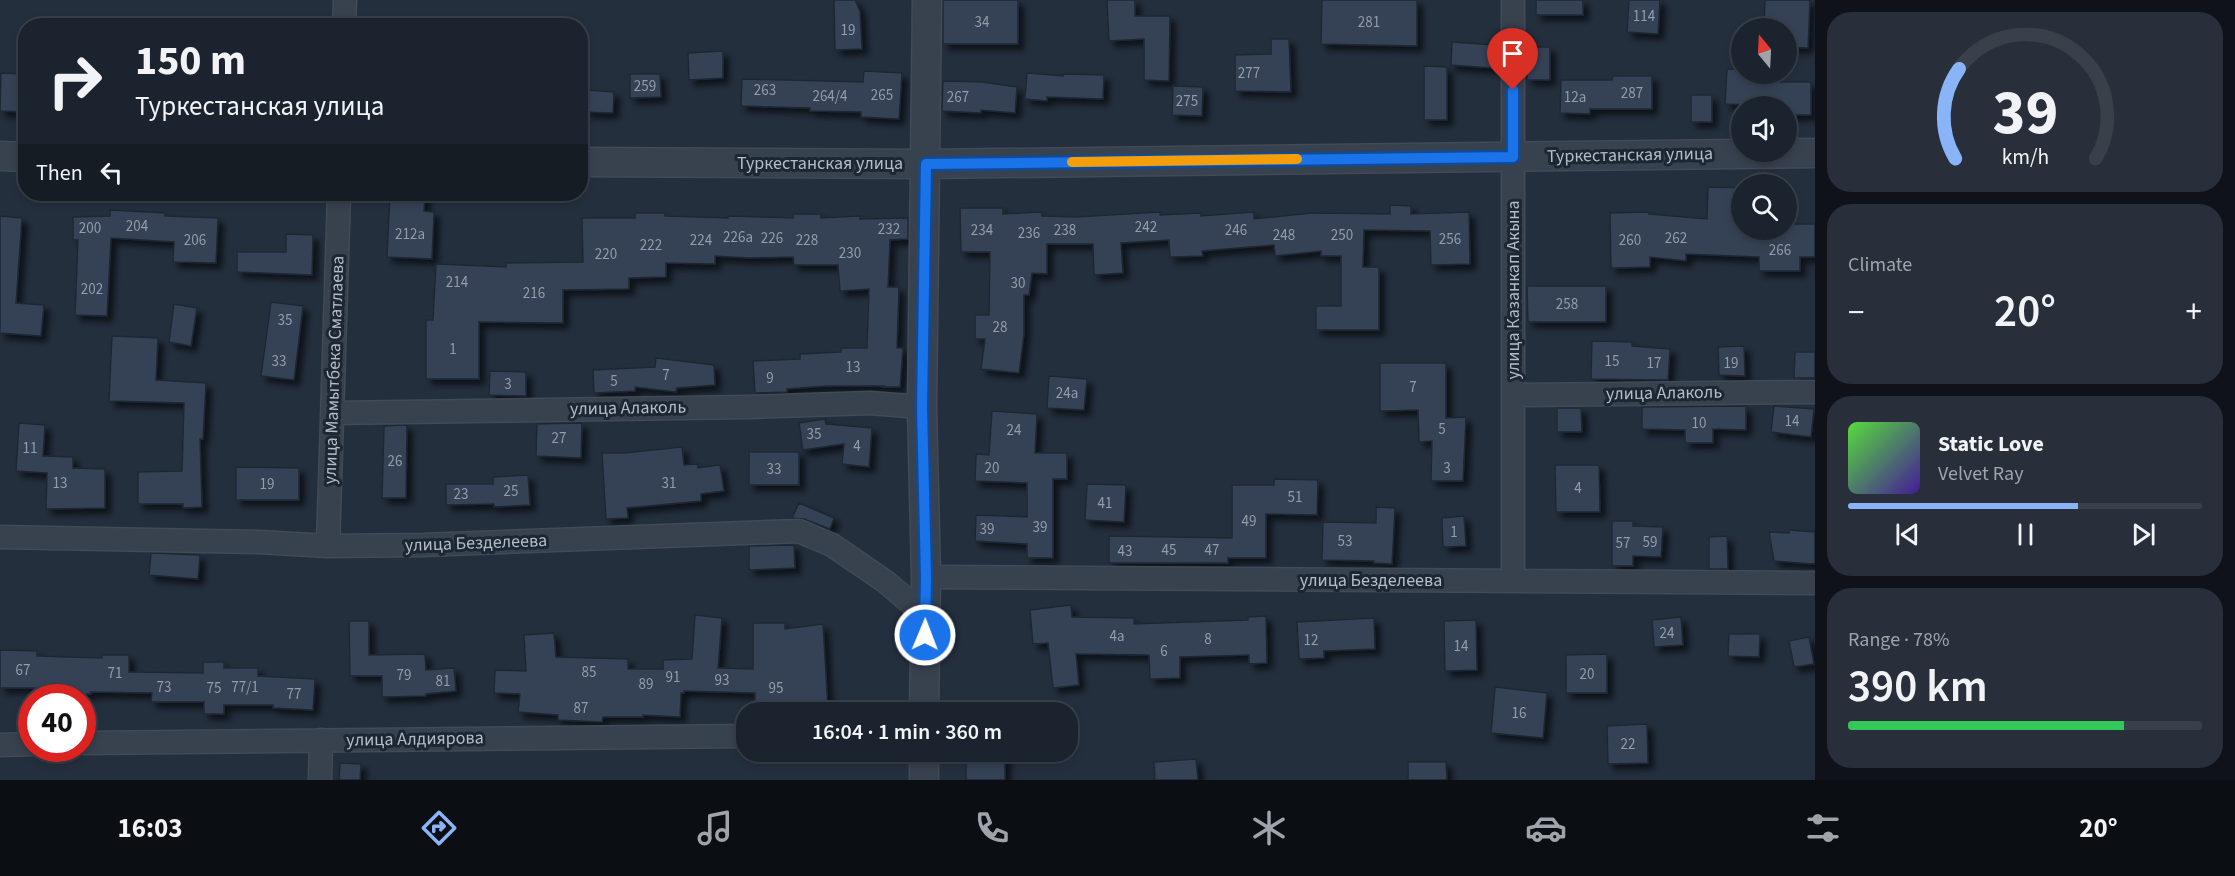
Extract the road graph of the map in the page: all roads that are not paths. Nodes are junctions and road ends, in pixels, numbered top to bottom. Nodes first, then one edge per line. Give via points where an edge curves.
1 (345, 0) edge
2 (927, 0) edge
3 (1513, 0) edge
4 (344, 18) edge
5 (1815, 153) edge
6 (0, 156) edge
7 (18, 156) edge
8 (1513, 157) junction
9 (588, 162) edge
10 (926, 164) junction
11 (339, 201) edge
12 (1815, 392) edge
13 (1513, 395) junction
14 (922, 407) junction
15 (333, 413) junction
16 (0, 537) edge
17 (328, 546) junction
18 (926, 577) junction
19 (1513, 581) junction
20 (1815, 583) edge
21 (926, 616) junction
22 (924, 702) edge
23 (736, 736) edge
24 (321, 740) junction
25 (96, 743) edge
26 (18, 744) edge
27 (0, 745) edge
28 (924, 762) edge
29 (320, 780) edge
30 (924, 780) edge

1 - 4 street
2 - 10 street
3 - 8 street, улица Казанкап Акына
5 - 8 street, Туркестанская улица
6 - 7 street
8 - 10 street, Туркестанская улица
8 - 13 street, улица Казанкап Акына
9 - 10 street, Туркестанская улица
10 - 14 street
11 - 15 street, улица Мамытбека Сматлаева
12 - 13 street, улица Алаколь
13 - 19 street, улица Казанкап Акына
14 - 15 street, улица Алаколь via 870,403
14 - 18 street
15 - 17 street, улица Мамытбека Сматлаева
16 - 17 street, улица Безделеева
17 - 21 street, улица Безделеева via 799,531 832,545 886,582
18 - 19 street, улица Безделеева
18 - 21 street
19 - 20 street, улица Безделеева
21 - 22 street
23 - 24 street, улица Алдиярова
24 - 25 street, улица Алдиярова
24 - 29 street
26 - 27 street
28 - 30 street

